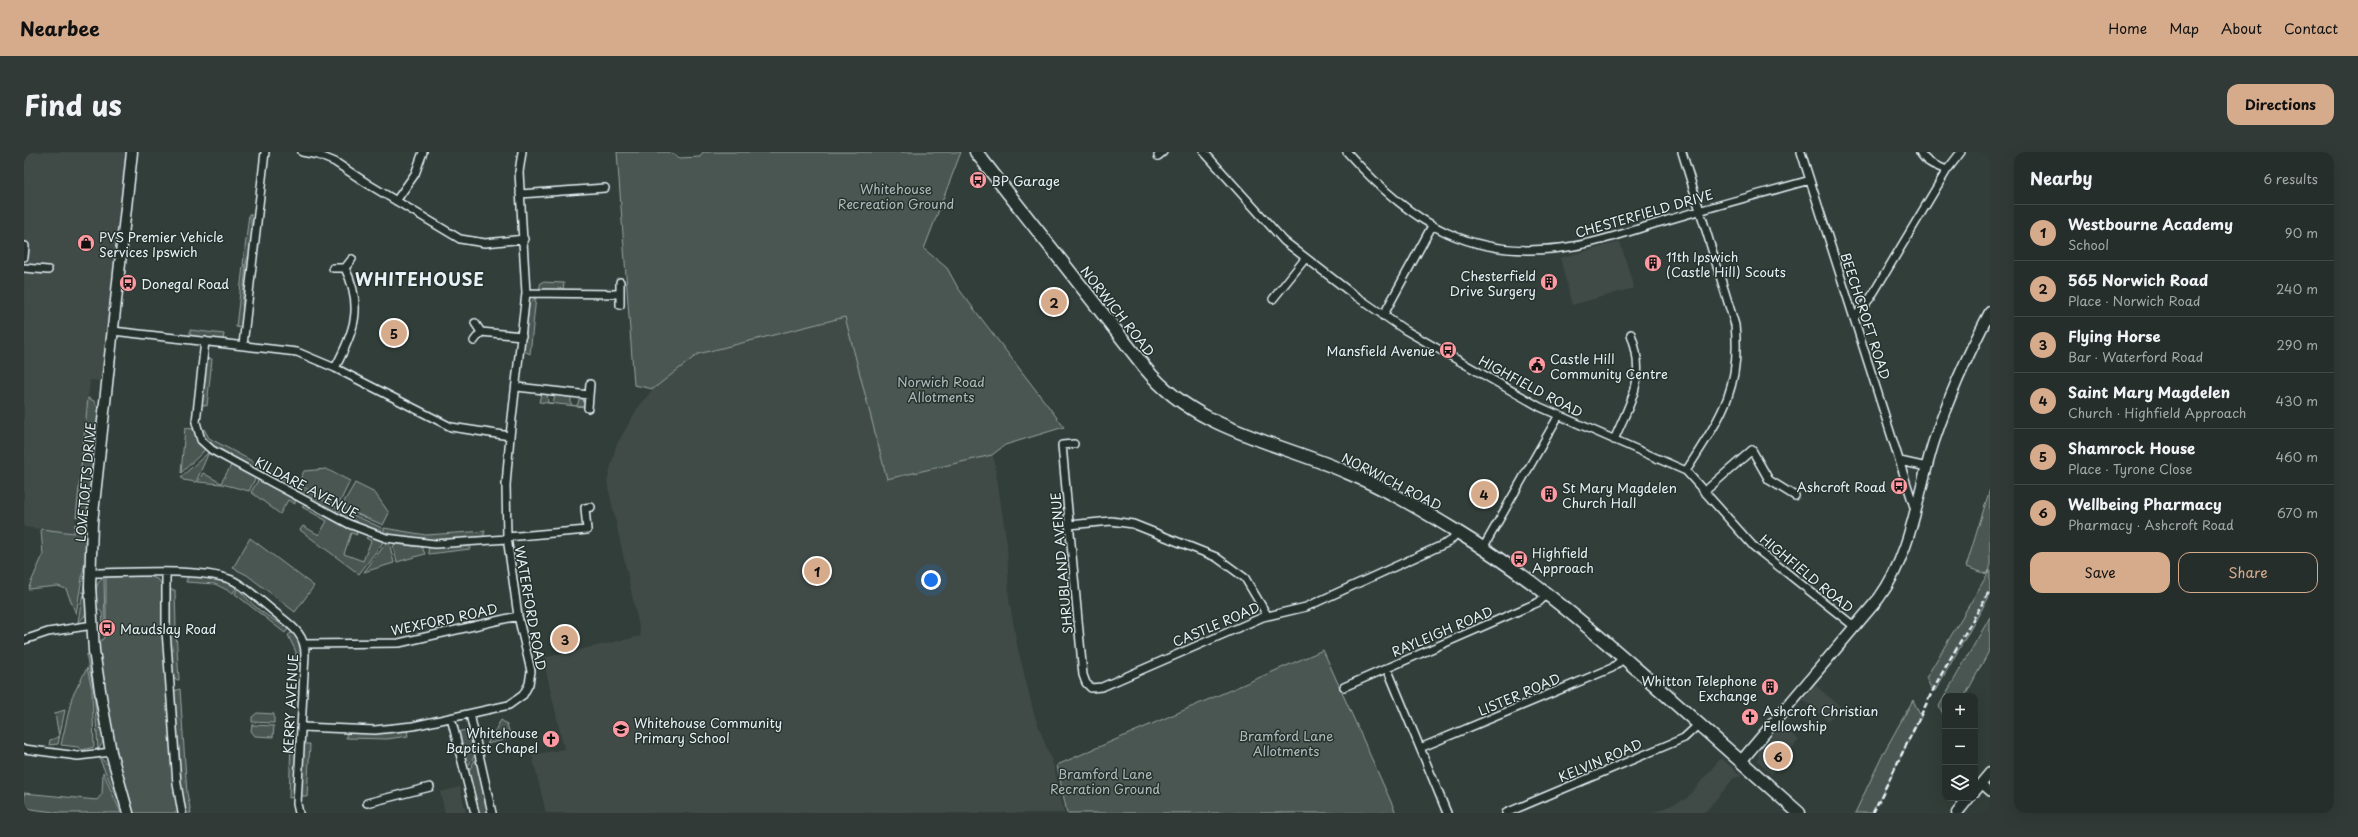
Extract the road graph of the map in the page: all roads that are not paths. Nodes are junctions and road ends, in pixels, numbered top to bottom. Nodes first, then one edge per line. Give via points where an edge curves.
1 (132, 152) edge
2 (265, 152) edge
3 (302, 152) edge
4 (423, 152) edge
5 (522, 152) edge
6 (976, 152) edge
7 (1204, 152) edge
8 (1347, 152) edge
9 (1682, 152) edge
10 (1801, 152) edge
11 (1920, 152) edge
12 (1961, 152) edge
13 (1947, 170) junction
14 (1810, 180) junction
15 (605, 188) dead end
16 (520, 194) junction
17 (396, 201) junction
18 (1700, 210) junction
19 (1432, 226) junction
20 (524, 239) junction
21 (25, 246) dead end
22 (24, 257) edge
23 (352, 259) dead end
24 (1305, 259) junction
25 (24, 268) edge
26 (334, 268) dead end
27 (345, 268) junction
28 (48, 270) dead end
29 (620, 282) dead end
30 (526, 293) junction
31 (620, 294) junction
32 (1273, 299) dead end
33 (620, 305) dead end
34 (1990, 312) edge
35 (1383, 316) junction
36 (1855, 317) junction
37 (475, 323) dead end
38 (113, 331) junction
39 (481, 332) junction
40 (1631, 334) dead end
41 (522, 336) junction
42 (205, 341) junction
43 (474, 341) dead end
44 (243, 345) junction
45 (335, 368) junction
46 (590, 384) dead end
47 (517, 387) junction
48 (589, 395) junction
49 (588, 408) dead end
50 (1559, 415) junction
51 (510, 436) junction
52 (1614, 440) junction
53 (1074, 444) dead end
54 (1900, 461) junction
55 (1927, 467) junction
56 (1686, 471) junction
57 (1704, 492) junction
58 (1795, 496) dead end
59 (591, 507) dead end
60 (1915, 512) junction
61 (1070, 525) junction
62 (1458, 532) junction
63 (507, 538) junction
64 (1483, 548) junction
65 (91, 573) junction
66 (166, 573) junction
67 (1547, 594) junction
68 (1267, 615) junction
69 (518, 616) junction
70 (93, 625) junction
71 (1854, 627) junction
72 (24, 640) edge
73 (304, 644) junction
74 (1624, 658) junction
75 (1387, 668) junction
76 (1344, 687) dead end
77 (1091, 688) joint
78 (470, 714) junction
79 (451, 718) junction
80 (1699, 724) junction
81 (301, 727) junction
82 (1420, 748) junction
83 (24, 749) edge
84 (111, 752) junction
85 (1742, 760) junction
86 (1990, 772) edge
87 (430, 787) dead end
88 (1978, 788) edge
89 (1990, 792) edge
90 (1967, 801) edge
91 (366, 802) dead end
92 (1793, 811) edge
93 (128, 813) edge
94 (182, 813) edge
95 (298, 813) edge
96 (475, 813) edge
97 (492, 813) edge
98 (1447, 813) edge
99 (1506, 813) edge
100 (1957, 813) edge

1 - 38 street, LOVETOFTS DRIVE
2 - 44 street
3 - 17 street via 336,162
4 - 17 street via 415,174
5 - 16 street, WATERFORD ROAD via 519,172
6 - 62 main road, NORWICH ROAD via 1146,370 1176,400 1213,422 1361,478
7 - 24 street, HIGHFIELD ROAD via 1265,221
8 - 19 street, CHESTERFIELD DRIVE via 1388,195
9 - 18 street
10 - 14 street, BEECHCROFT ROAD
11 - 13 street via 1923,158 1934,166
12 - 13 street
13 - 36 street via 1871,298
14 - 18 street, CHESTERFIELD DRIVE
14 - 36 street, BEECHCROFT ROAD
15 - 16 street
16 - 20 street, WATERFORD ROAD
17 - 20 street via 460,239 485,243
18 - 19 street, CHESTERFIELD DRIVE via 1594,242 1544,250 1482,246
18 - 56 street via 1735,325 1738,348 1736,372 1725,406
19 - 35 street
20 - 30 street, WATERFORD ROAD
21 - 22 street
23 - 27 street
24 - 32 street
24 - 35 street, HIGHFIELD ROAD
25 - 28 street
26 - 27 street
27 - 45 street via 355,294 356,311 351,334
29 - 31 street
30 - 31 street
30 - 41 street, WATERFORD ROAD
31 - 33 street
34 - 55 street via 1957,378
35 - 50 street, HIGHFIELD ROAD via 1518,395
36 - 54 street, BEECHCROFT ROAD
37 - 39 street
38 - 42 street
38 - 65 street, LOVETOFTS DRIVE via 92,523
39 - 41 street
39 - 43 street
40 - 52 street via 1637,354 1638,381
41 - 47 street, WATERFORD ROAD
42 - 44 street
42 - 63 street, KILDARE AVENUE via 196,425 201,440 212,450 348,524 386,538 434,544
44 - 45 street via 297,352
45 - 51 street via 451,427
46 - 48 street
47 - 48 street
47 - 51 street, WATERFORD ROAD
48 - 49 street
50 - 52 street, HIGHFIELD ROAD
50 - 64 street
51 - 63 street, WATERFORD ROAD via 506,485
52 - 56 street, HIGHFIELD ROAD
53 - 61 street, SHRUBLAND AVENUE via 1062,445
54 - 55 street
54 - 60 street, BEECHCROFT ROAD
55 - 60 street
56 - 57 street, HIGHFIELD ROAD
57 - 58 street via 1752,450 1769,480
57 - 71 street, HIGHFIELD ROAD via 1753,546
59 - 63 street, WATERFORD ROAD via 585,508 587,530
60 - 71 street via 1901,558 1891,580
61 - 68 street via 1111,522 1132,524 1216,557 1245,578
61 - 77 street, SHRUBLAND AVENUE via 1083,675
62 - 64 main road, NORWICH ROAD
62 - 68 street, CASTLE ROAD via 1448,542 1306,606
63 - 69 street, WATERFORD ROAD
64 - 67 main road, NORWICH ROAD
65 - 66 street, KERRY AVENUE
65 - 70 street, LOVETOFTS DRIVE
66 - 73 street, KERRY AVENUE via 213,574 234,581 295,628
66 - 94 street via 166,630 177,784
67 - 74 main road, NORWICH ROAD
67 - 75 street, RAYLEIGH ROAD via 1539,602
68 - 77 street, CASTLE ROAD via 1102,687
69 - 73 street, WEXFORD ROAD via 399,642
69 - 78 street, WATERFORD ROAD via 531,671 527,690 509,705
70 - 72 street via 48,632
70 - 84 street, LOVETOFTS DRIVE via 101,696
71 - 85 street
73 - 81 street, KERRY AVENUE
74 - 80 main road, NORWICH ROAD
74 - 82 street, LISTER ROAD via 1612,668
75 - 76 street, RAYLEIGH ROAD
75 - 82 street
78 - 79 street, WATERFORD ROAD
78 - 97 street
79 - 81 street, WATERFORD ROAD via 386,730
79 - 96 street
80 - 85 main road, NORWICH ROAD
80 - 99 street, KELVIN ROAD via 1684,738
81 - 95 street, KERRY AVENUE
82 - 98 street
83 - 84 street via 78,756
84 - 93 street, LOVETOFTS DRIVE
85 - 92 main road, NORWICH ROAD
86 - 88 street
87 - 91 street
88 - 89 street
90 - 100 street

